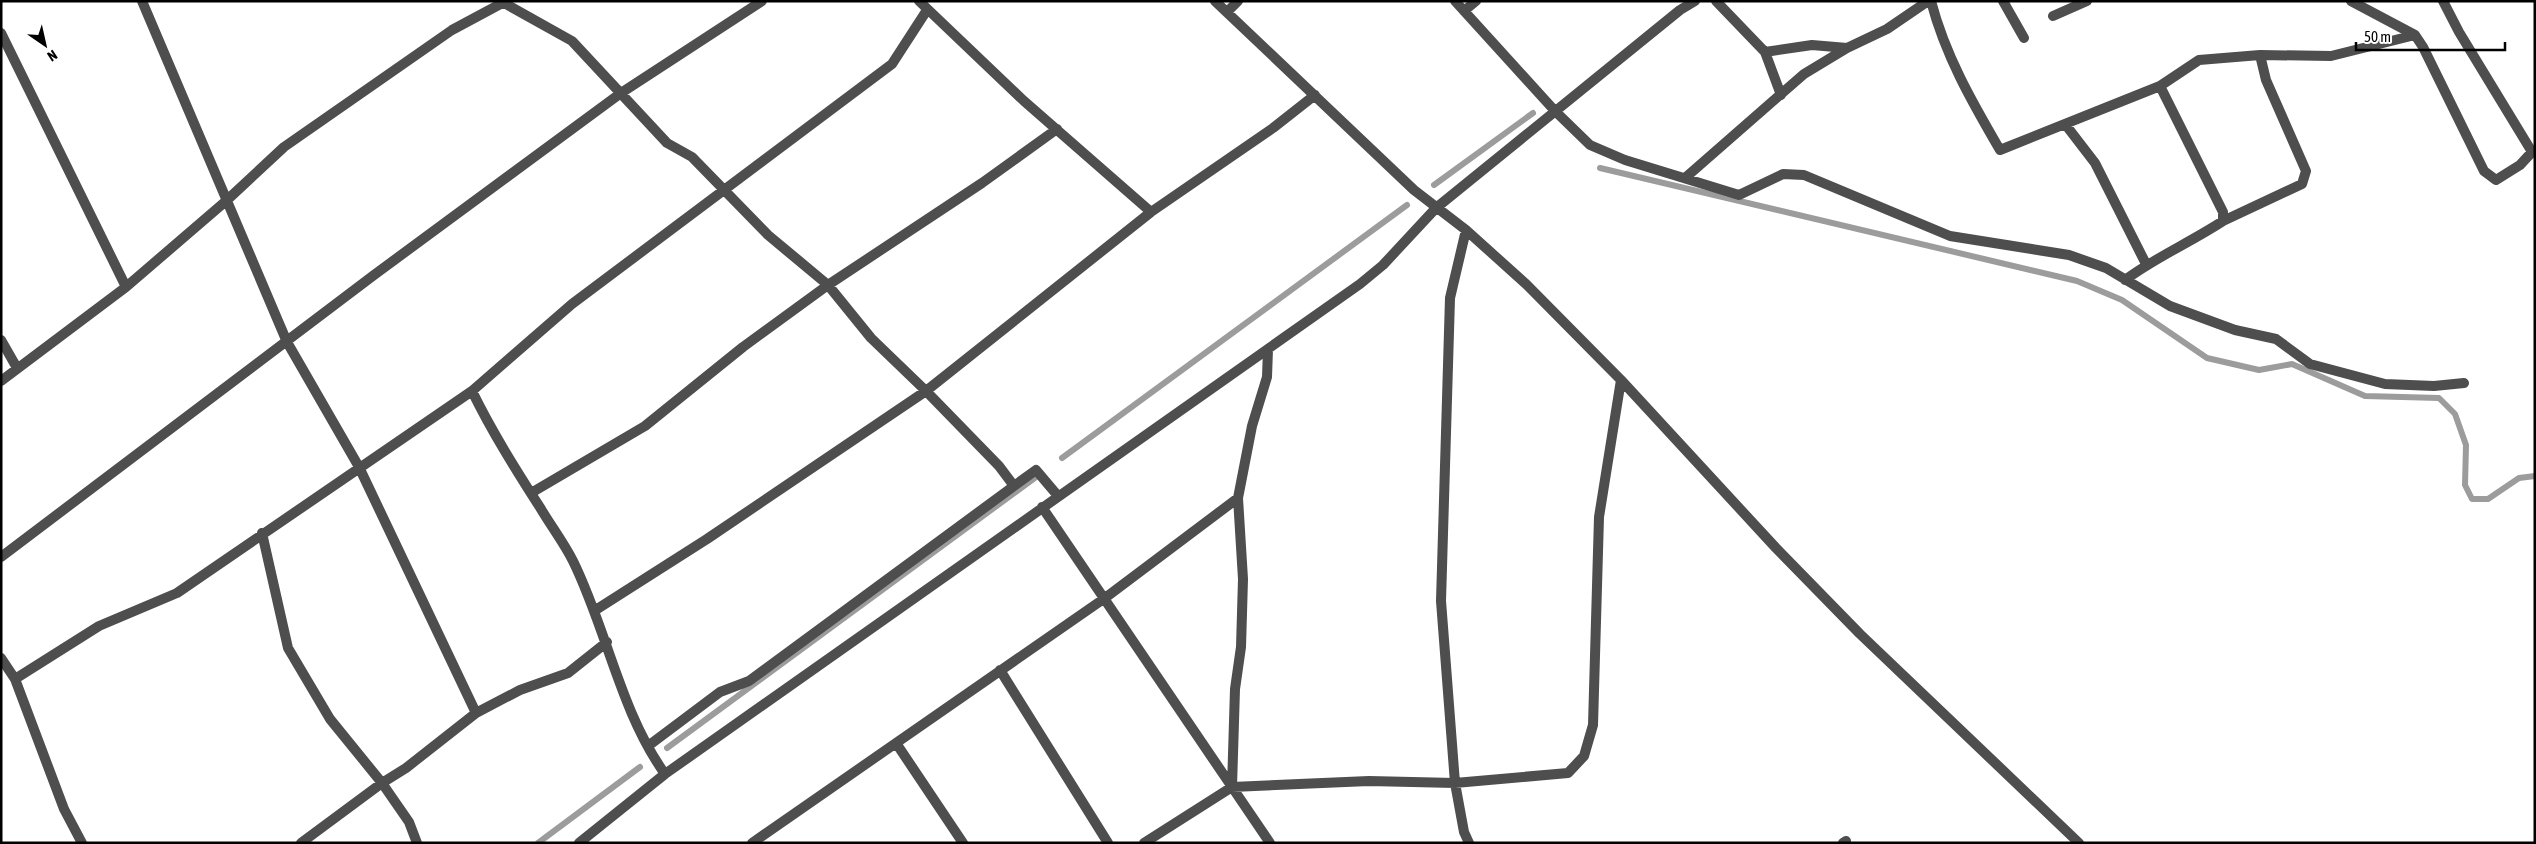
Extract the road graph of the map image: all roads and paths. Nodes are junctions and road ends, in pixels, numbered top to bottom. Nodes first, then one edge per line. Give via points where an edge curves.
1 (762, 1) edge
2 (919, 1) edge
3 (1215, 1) edge
4 (1238, 1) edge
5 (1454, 1) edge
6 (1476, 1) edge
7 (1695, 1) edge
8 (1716, 1) edge
9 (1930, 1) edge
10 (2003, 1) edge
11 (2087, 1) edge
12 (2351, 1) edge
13 (2444, 1) edge
14 (143, 2) edge
15 (505, 2) edge
16 (927, 10) junction
17 (1228, 11) junction
18 (1464, 11) junction
19 (2053, 16) dead end
20 (1, 33) edge
21 (2415, 35) junction
22 (2024, 38) dead end
23 (1847, 48) junction
24 (1765, 52) junction
25 (2260, 55) junction
26 (2160, 86) junction
27 (620, 93) junction
28 (1315, 95) junction
29 (1781, 95) junction
30 (1555, 112) junction
31 (2065, 124) junction
32 (1057, 129) junction
33 (1685, 178) junction
34 (724, 190) junction
35 (226, 201) junction
36 (1436, 208) junction
37 (1151, 212) junction
38 (2223, 222) junction
39 (1466, 230) junction
40 (2146, 264) junction
41 (2125, 280) junction
42 (828, 285) junction
43 (126, 287) junction
44 (1, 340) edge
45 (287, 342) junction
46 (1268, 349) junction
47 (17, 368) junction
48 (1621, 380) junction
49 (1, 381) edge
50 (2464, 382) dead end
51 (472, 391) junction
52 (926, 391) junction
53 (360, 467) junction
54 (1014, 486) junction
55 (531, 494) junction
56 (1058, 496) junction
57 (1238, 498) junction
58 (1042, 507) junction
59 (262, 533) junction
60 (1, 558) edge
61 (1105, 598) junction
62 (594, 611) junction
63 (607, 642) junction
64 (1, 658) edge
65 (1000, 670) junction
66 (14, 679) junction
67 (476, 713) junction
68 (896, 743) junction
69 (648, 746) junction
70 (665, 774) junction
71 (382, 783) junction
72 (1455, 783) junction
73 (1232, 787) junction
74 (82, 843) edge
75 (301, 843) edge
76 (417, 843) edge
77 (579, 843) edge
78 (752, 843) edge
79 (963, 843) edge
80 (1108, 843) edge
81 (1144, 843) edge
82 (1270, 843) edge
83 (1469, 843) edge
84 (2079, 843) edge

1 - 27 street
2 - 16 street
3 - 17 street
4 - 17 street
5 - 18 street
6 - 18 street
7 - 30 street
8 - 24 street
9 - 23 street via 1887,29
9 - 31 street via 1939,33 2000,150
10 - 22 street
11 - 19 street
12 - 21 street
13 - 21 street via 2458,32 2532,152 2520,165 2496,180 2484,171
14 - 35 street
15 - 27 street via 572,41
15 - 35 street via 452,30 284,146
16 - 32 street
16 - 34 street via 892,64
17 - 28 street
18 - 30 street
20 - 43 street
21 - 25 street via 2331,56
23 - 24 street via 1812,45
23 - 29 street via 1804,74
24 - 29 street
25 - 26 street via 2199,60
25 - 38 street via 2266,80 2306,171 2302,184
26 - 31 street
26 - 38 street via 2223,212
27 - 34 street via 667,143 692,157
27 - 45 street
28 - 36 street
28 - 37 street
29 - 33 street
30 - 33 street via 1590,145
30 - 36 street
31 - 40 street via 2094,163
32 - 37 street
32 - 42 street
33 - 41 street via 1739,195 1784,174 1804,175 1950,236 2070,256 2106,268
34 - 42 street via 768,235
34 - 51 street via 572,304
35 - 43 street
35 - 45 street
36 - 39 street
36 - 46 street via 1383,265
37 - 52 street
38 - 40 street
39 - 48 street via 1526,284
39 - 72 street via 1450,298 1441,601
40 - 41 street
41 - 50 street via 2170,306 2235,330 2276,339 2310,364 2385,384 2434,386
42 - 52 street via 871,338
42 - 55 street via 743,347 645,426
43 - 47 street
44 - 47 street
45 - 53 street
45 - 60 street
46 - 56 street
46 - 57 street via 1267,377 1250,435
47 - 49 street
48 - 72 street via 1599,516 1593,725 1584,756 1568,774
48 - 84 street via 1841,614
51 - 53 street
51 - 55 street via 491,430
52 - 54 street via 999,466
52 - 62 street
53 - 59 street
53 - 67 street
54 - 56 street via 1036,470
54 - 69 street via 750,681 720,692
55 - 62 street via 572,561
56 - 58 street
57 - 61 street
57 - 73 street via 1242,647 1235,689
58 - 61 street
58 - 70 street
59 - 66 street via 177,593 99,626
59 - 71 street via 288,648 330,719
61 - 65 street
61 - 73 street
62 - 63 street
63 - 67 street via 568,673 520,690
63 - 69 street via 624,695
64 - 66 street
65 - 68 street
65 - 80 street
66 - 74 street via 64,808
67 - 71 street
68 - 78 street
68 - 79 street
69 - 70 street
70 - 77 street
71 - 75 street
71 - 76 street via 409,822
72 - 73 street via 1369,781
72 - 83 street
73 - 81 street
73 - 82 street

